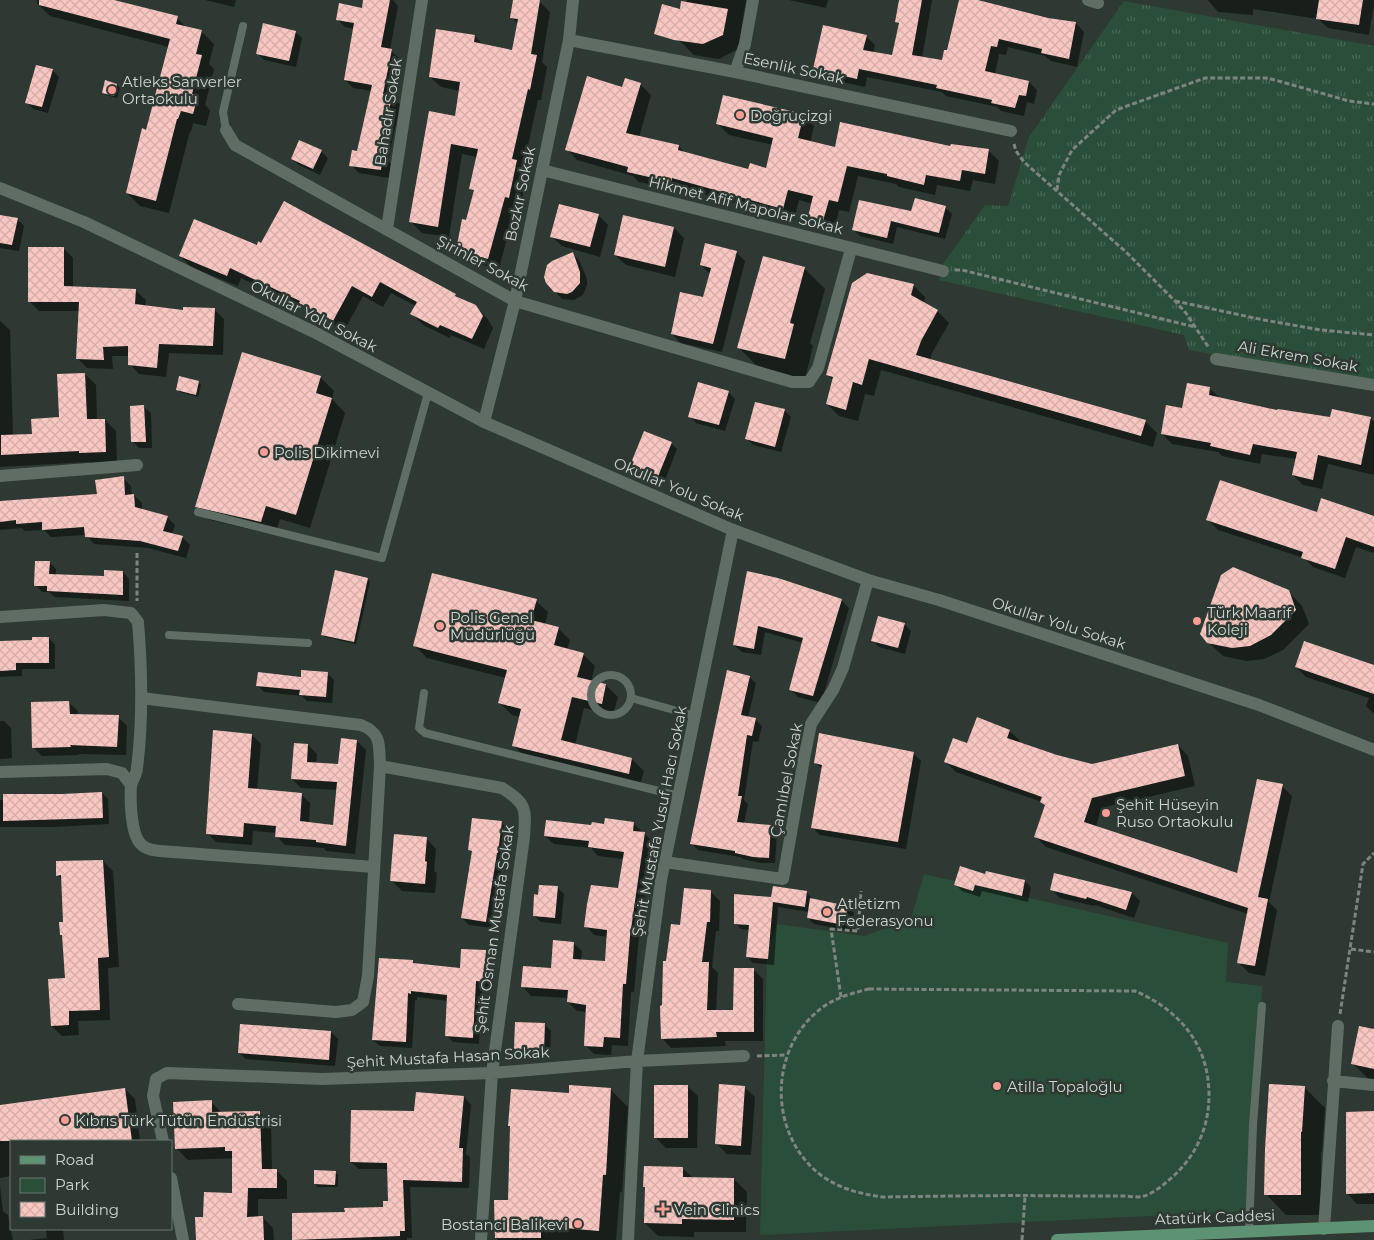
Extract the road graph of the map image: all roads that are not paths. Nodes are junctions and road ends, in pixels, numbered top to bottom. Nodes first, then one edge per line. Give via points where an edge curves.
1 (422, 0) edge
2 (572, 0) edge
3 (753, 0) edge
4 (243, 26) dead end
5 (569, 40) junction
6 (735, 72) junction
7 (226, 130) joint
8 (1011, 131) road end
9 (542, 170) junction
10 (0, 188) edge
11 (387, 229) junction
12 (851, 249) junction
13 (943, 271) road end
14 (515, 301) junction
15 (1216, 359) road end
16 (1374, 385) edge
17 (428, 392) junction
18 (484, 422) junction
19 (137, 465) dead end
20 (0, 476) edge
21 (198, 512) dead end
22 (733, 530) junction
23 (868, 580) junction
24 (0, 617) edge
25 (169, 635) dead end
26 (308, 643) dead end
27 (424, 693) dead end
28 (141, 698) junction
29 (631, 698) junction
30 (695, 716) junction
31 (1374, 750) edge
32 (380, 766) junction
33 (0, 772) edge
34 (131, 784) junction
35 (679, 796) junction
36 (665, 862) junction
37 (374, 867) junction
38 (238, 1004) dead end
39 (1262, 1006) dead end
40 (1338, 1026) road end
41 (744, 1056) road end
42 (637, 1061) junction
43 (492, 1073) junction
44 (1333, 1081) junction
45 (1374, 1085) edge
46 (163, 1140) edge
47 (172, 1183) edge
48 (1374, 1226) edge
49 (1324, 1228) junction
50 (1249, 1232) junction
51 (1137, 1238) edge
52 (183, 1240) edge
53 (481, 1240) edge
54 (628, 1240) edge
55 (1057, 1240) edge

1 - 11 street, Bahadır Sokak
2 - 5 street, Bozkır Sokak
3 - 6 street via 745,44
4 - 7 lane via 223,112
5 - 6 street, Esenlik Sokak
5 - 9 street, Bozkır Sokak
6 - 8 street, Esenlik Sokak
7 - 11 street, Şirinler Sokak via 236,145
9 - 12 street, Hikmet Afif Mapolar Sokak
9 - 14 street, Bozkır Sokak
10 - 17 street, Okullar Yolu Sokak via 84,222 200,277
11 - 14 street, Şirinler Sokak
12 - 13 street, Hikmet Afif Mapolar Sokak
12 - 14 street, Şirinler Sokak via 818,368 809,382 792,382
14 - 18 street, Bozkır Sokak
15 - 16 street, Ali Ekrem Sokak
17 - 18 street, Okullar Yolu Sokak
17 - 21 lane via 382,558
18 - 22 street, Okullar Yolu Sokak
19 - 20 street
22 - 23 street, Okullar Yolu Sokak
22 - 30 street, Şehit Mustafa Yusuf Hacı Sokak
23 - 31 street, Okullar Yolu Sokak via 939,600 1228,695
23 - 36 street, Çamlıbel Sokak via 837,682 811,724 783,879
24 - 28 street via 104,610 131,613 138,622
25 - 26 lane
27 - 35 lane via 418,728 425,733
28 - 32 street via 361,724 376,735
28 - 34 street via 137,771
29 - 29 lane via 626,709 609,716 593,705 591,692 598,680 611,675 624,679
29 - 30 lane
30 - 35 street, Şehit Mustafa Yusuf Hacı Sokak
32 - 37 street
32 - 43 street, Şehit Osman Mustafa Sokak via 502,788 522,803 524,837
33 - 34 street via 106,769 122,773
34 - 37 street via 135,835 150,850
35 - 36 street, Şehit Mustafa Yusuf Hacı Sokak
36 - 42 street, Şehit Mustafa Yusuf Hacı Sokak
37 - 38 street via 364,1002 352,1010 336,1012
39 - 50 lane
40 - 44 street
41 - 42 street, Şehit Mustafa Hasan Sokak
42 - 43 street, Şehit Mustafa Hasan Sokak
42 - 54 street, Şehit Mustafa Yusuf Hacı Sokak
43 - 46 street, Şehit Mustafa Hasan Sokak via 322,1079 167,1074 156,1079 153,1096
43 - 53 street, Şehit Osman Mustafa Sokak
44 - 45 street
44 - 49 street
47 - 52 street
48 - 49 main road, Atatürk Caddesi
49 - 50 main road, Atatürk Caddesi
50 - 51 main road, Atatürk Caddesi
51 - 55 main road, Atatürk Caddesi

